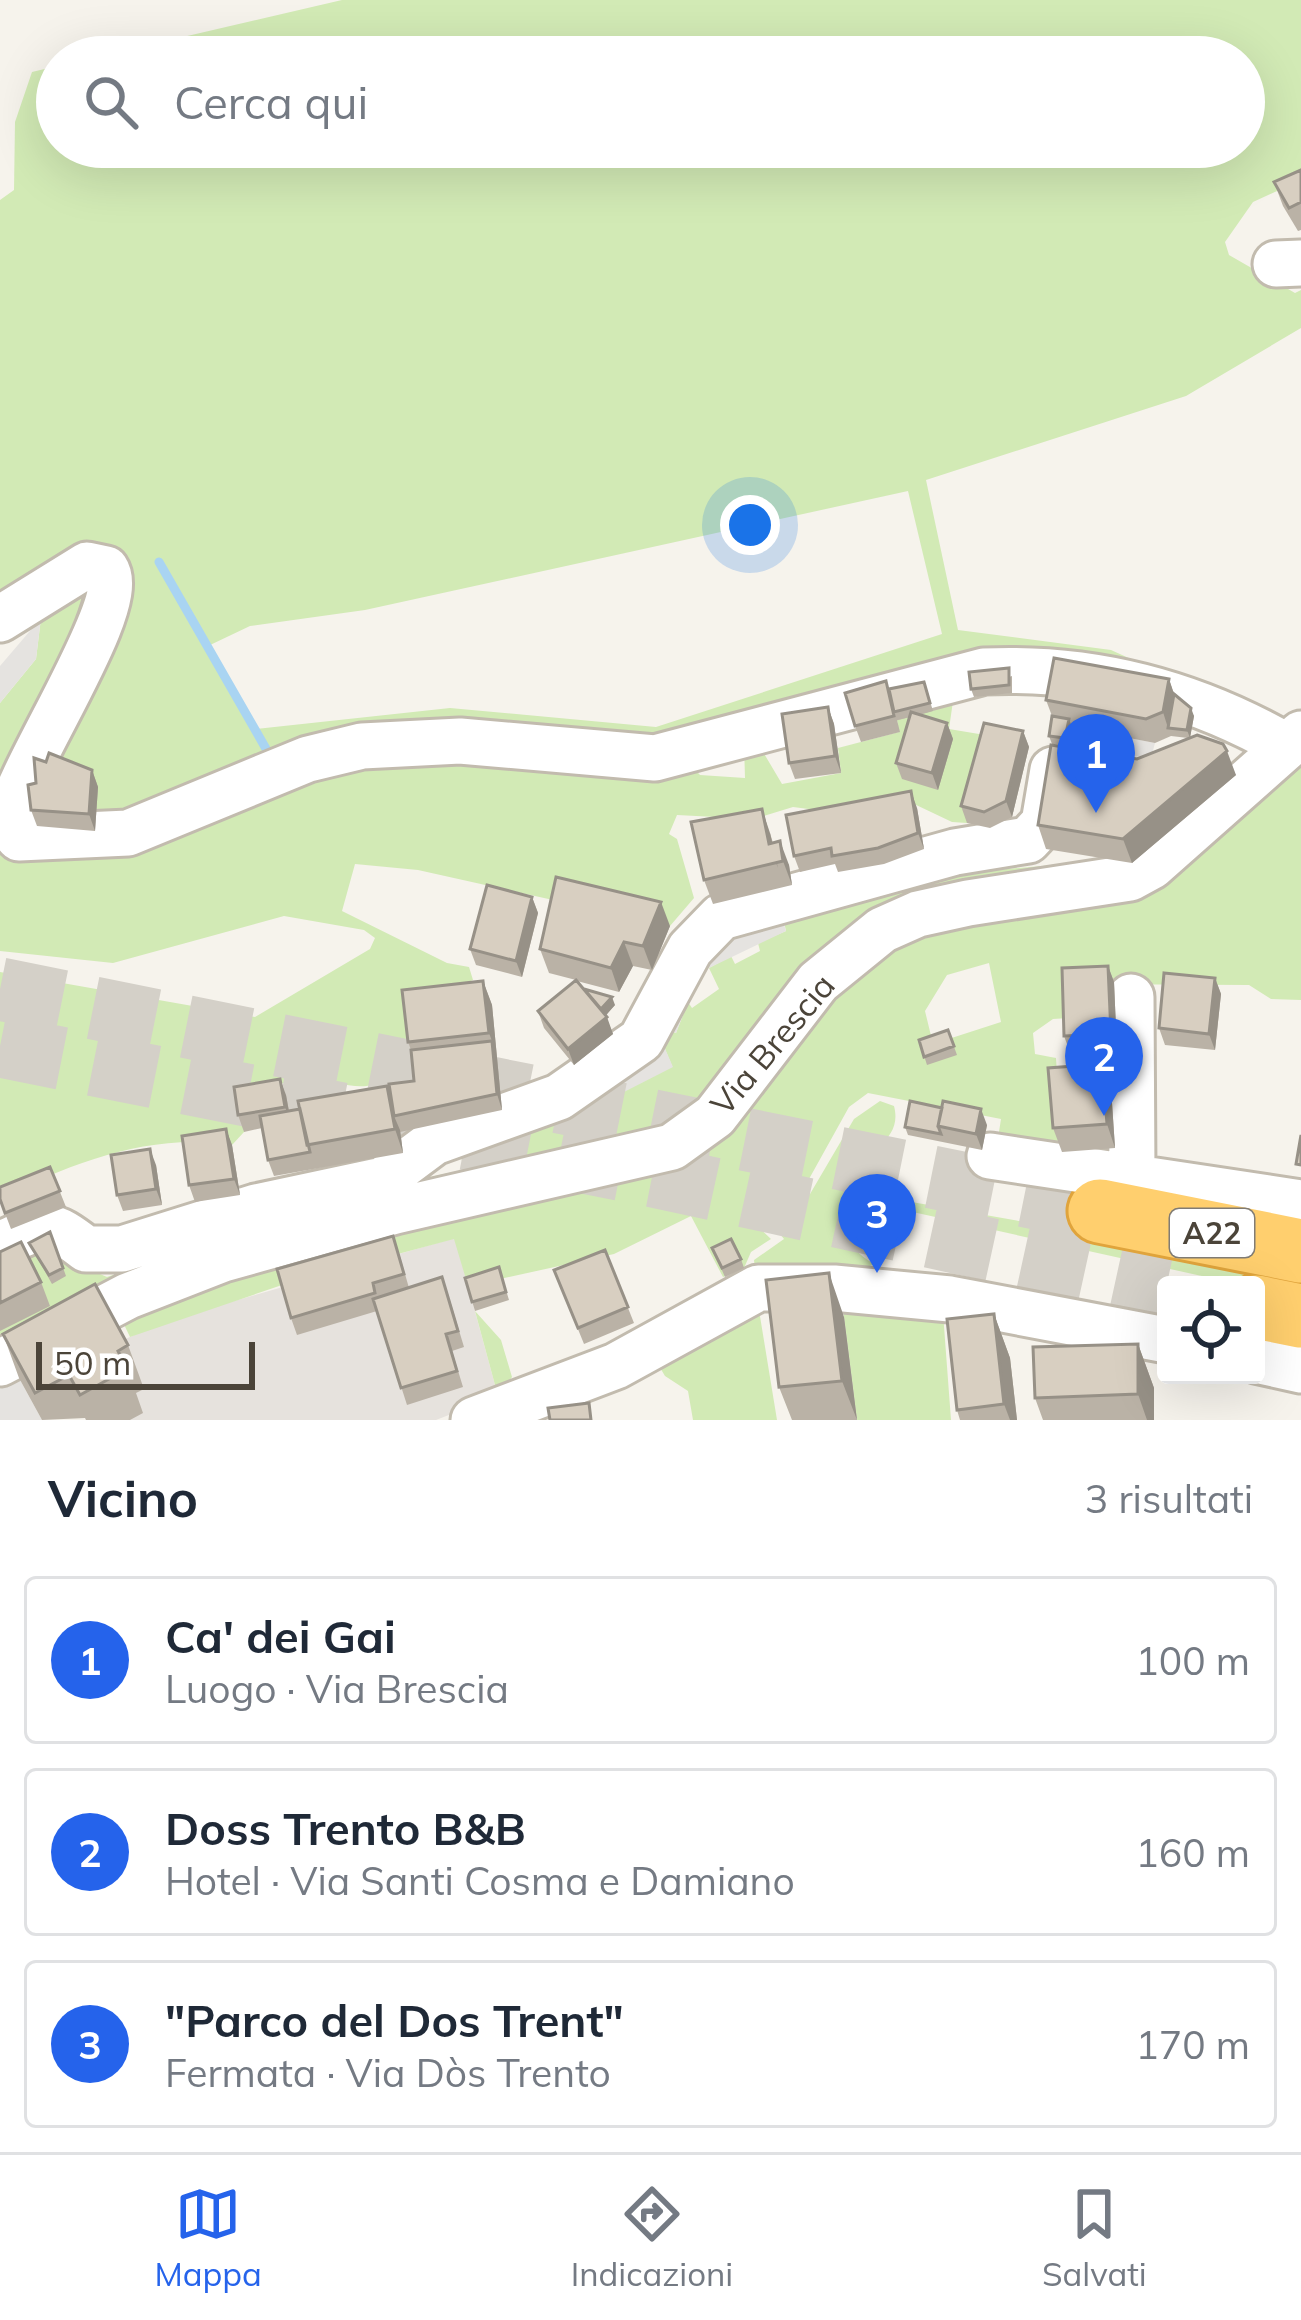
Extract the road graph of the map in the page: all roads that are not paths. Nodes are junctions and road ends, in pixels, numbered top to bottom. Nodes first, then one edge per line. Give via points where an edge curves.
1 (0, 620) edge
2 (1191, 746) edge
3 (1284, 749) edge
4 (1090, 758) edge
5 (1131, 997) dead end
6 (990, 1156) dead end
7 (1116, 1194) junction
8 (1301, 1203) edge
9 (0, 1245) edge
10 (1301, 1251) edge
11 (1265, 1321) edge
12 (1157, 1338) edge
13 (1287, 1357) edge
14 (0, 1363) edge
15 (474, 1420) edge

1 - 3 street via 87,565 112,578 98,634 15,788 7,824 19,838 128,833 308,759 362,746 460,741 655,758 984,670 1134,682
2 - 3 street
3 - 14 street, Via Brescia via 1130,878 968,903 882,930 818,982 715,1116 672,1147 223,1259 128,1296
4 - 9 street via 1056,762 1044,824 1028,840 955,852 721,917 690,950 648,1031 617,1061 524,1114 424,1147 383,1180 256,1207 122,1249 86,1249 56,1225
5 - 7 street
6 - 7 street
7 - 8 street
7 - 10 highway, A22
11 - 13 highway
12 - 15 street via 950,1299 758,1288 616,1366

